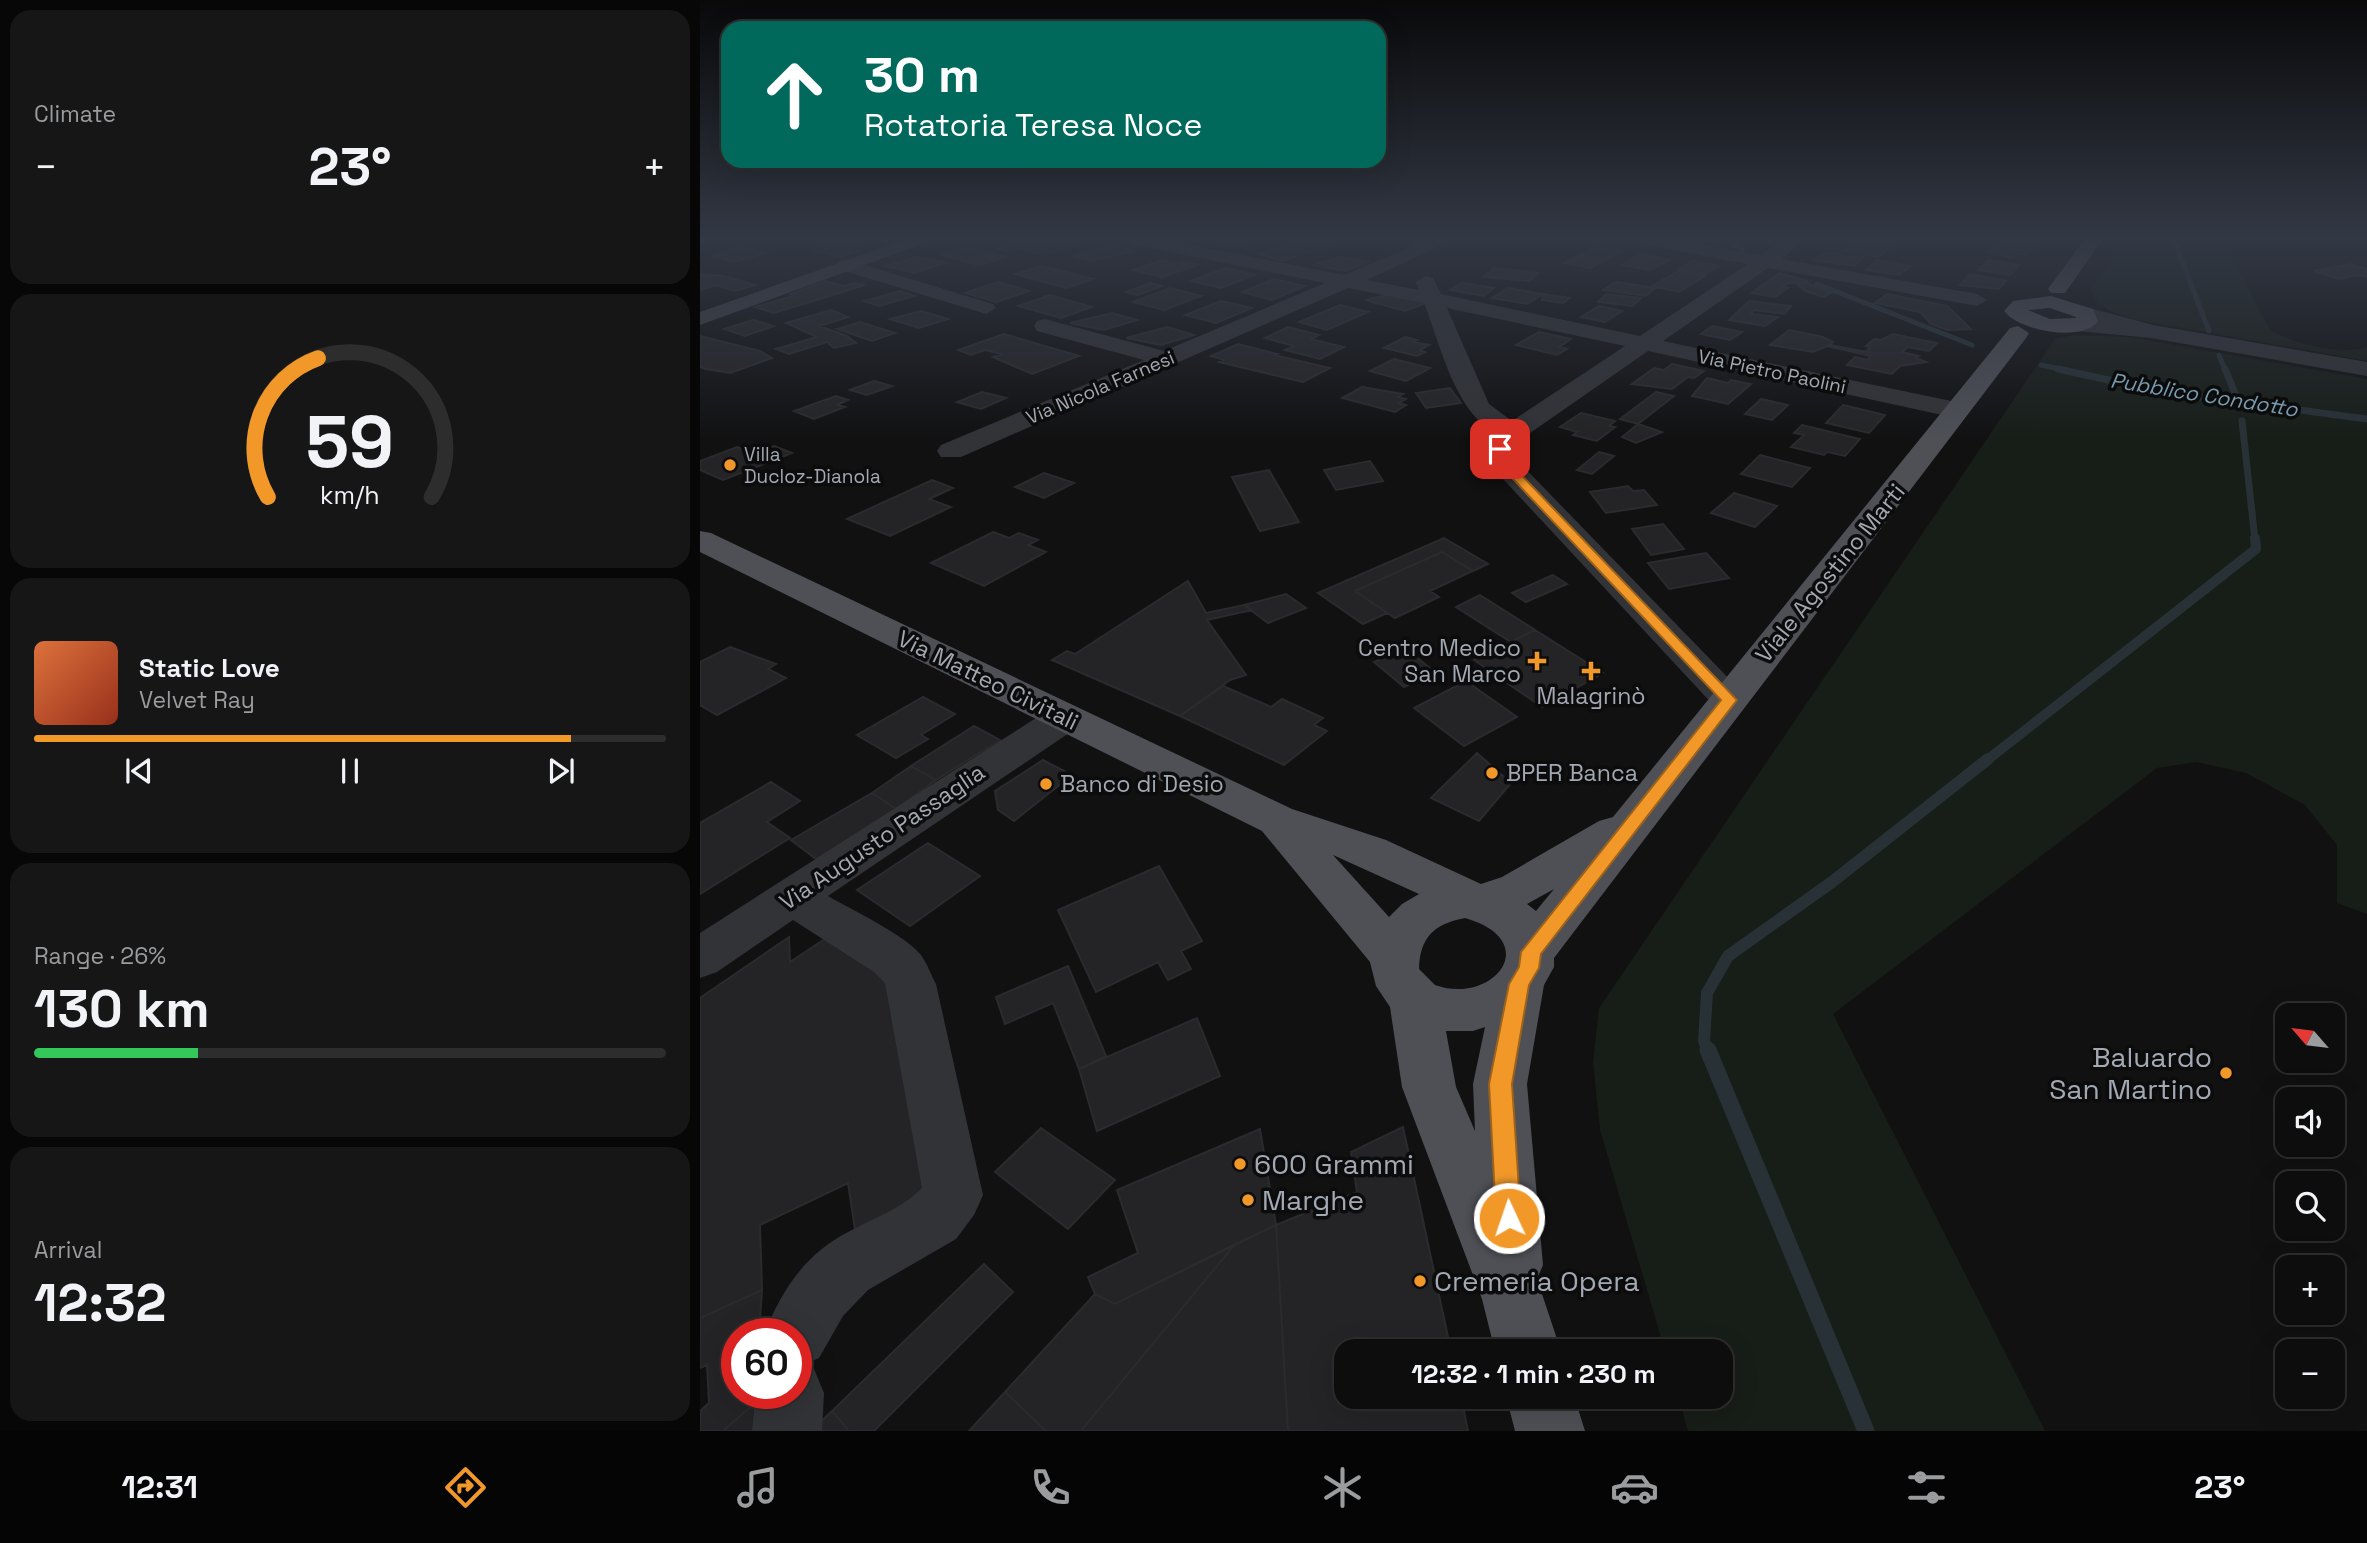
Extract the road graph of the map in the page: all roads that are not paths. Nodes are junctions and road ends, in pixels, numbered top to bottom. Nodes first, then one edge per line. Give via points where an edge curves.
1 (733, 307) edge
2 (982, 307) edge
3 (1289, 307) edge
4 (1437, 307) edge
5 (1471, 307) edge
6 (1697, 307) edge
7 (2000, 307) edge
8 (2031, 307) edge
9 (2045, 307) edge
10 (2064, 307) edge
11 (2069, 307) edge
12 (986, 308) dead end
13 (2021, 313) junction
14 (2076, 318) junction
15 (700, 319) edge
16 (1045, 326) dead end
17 (1643, 343) junction
18 (1167, 359) junction
19 (2367, 369) edge
20 (1956, 410) junction
21 (1514, 432) junction
22 (951, 451) dead end
23 (700, 540) edge
24 (1730, 700) junction
25 (1064, 718) junction
26 (1643, 813) junction
27 (1277, 820) junction
28 (792, 897) junction
29 (1479, 902) junction
30 (700, 958) edge
31 (1525, 968) junction
32 (1404, 976) junction
33 (804, 1318) edge
34 (1521, 1325) edge
35 (789, 1409) edge
36 (1544, 1409) edge
37 (787, 1431) edge
38 (1550, 1431) edge

1 - 15 street
2 - 12 street
3 - 18 street, Via Nicola Farnesi
4 - 21 street via 1478,407 1493,422
5 - 17 street, Via Pietro Paolini
6 - 17 street
7 - 13 street
8 - 13 main road, Viale Agostino Marti
9 - 13 main road
10 - 14 main road
11 - 14 main road
13 - 14 main road
13 - 20 main road, Viale Agostino Marti
14 - 19 street
16 - 18 street
17 - 20 street, Via Pietro Paolini
17 - 21 street
18 - 22 street, Via Nicola Farnesi
20 - 24 main road, Viale Agostino Marti
21 - 24 street via 1500,449 1501,460
23 - 25 main road, Via Matteo Civitali
24 - 26 main road, Viale Agostino Marti
25 - 27 main road, Via Matteo Civitali
25 - 28 street, Via Augusto Passaglia
26 - 29 main road, Viale Agostino Marti via 1518,889
26 - 31 main road, Viale Agostino Marti
27 - 29 main road, Via Matteo Civitali via 1370,851
27 - 32 main road, Via Matteo Civitali
28 - 30 street, Via Augusto Passaglia
28 - 33 street via 903,969 911,984 953,1195 937,1217 857,1261 830,1282
29 - 31 main road via 1503,909 1518,920 1528,935
29 - 32 main road via 1450,902 1416,917 1398,939
31 - 32 main road via 1503,999 1470,1010 1434,1007
31 - 34 main road via 1500,1084
32 - 34 main road via 1429,1087
35 - 37 street
36 - 38 main road

